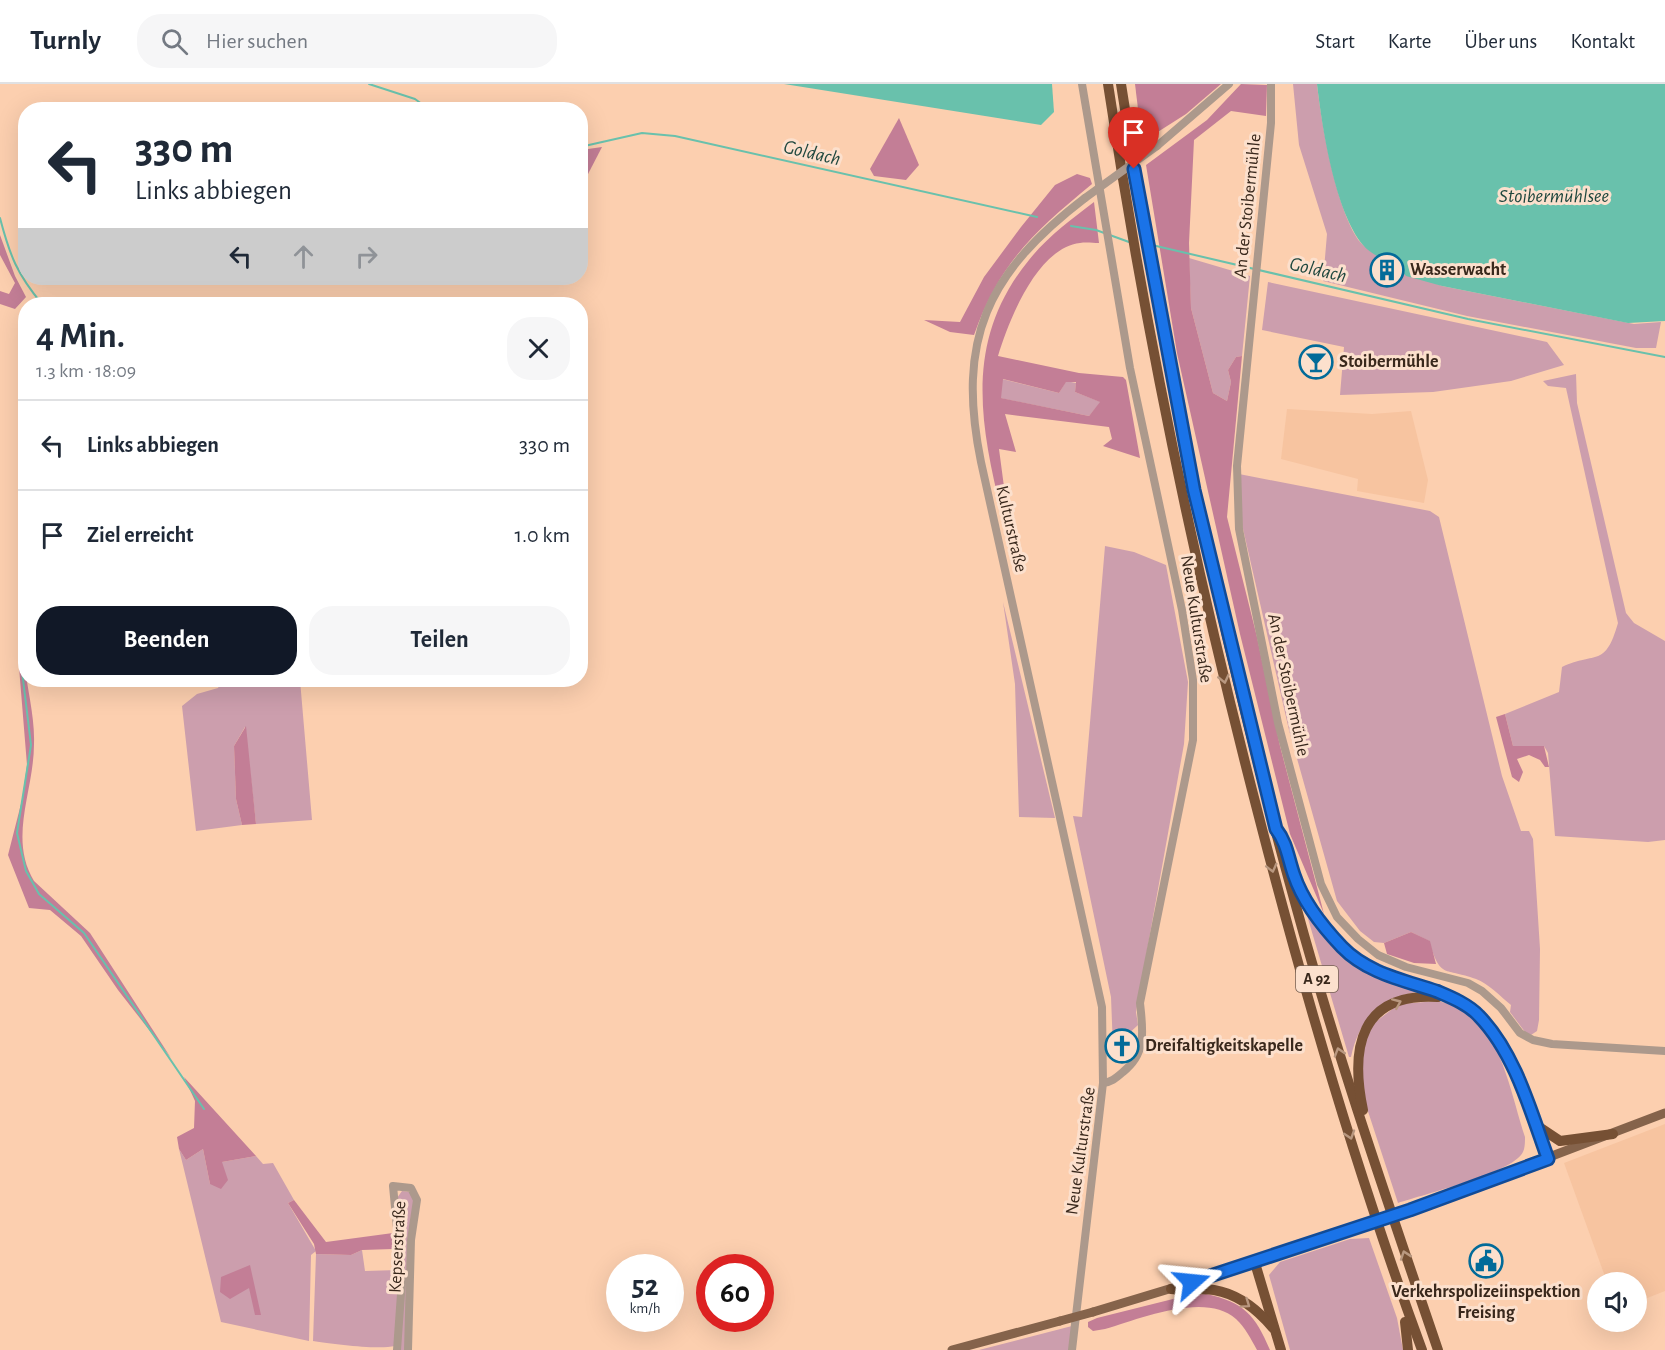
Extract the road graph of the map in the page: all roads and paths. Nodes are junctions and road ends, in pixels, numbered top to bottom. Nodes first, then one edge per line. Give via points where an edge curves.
1 (1082, 84) edge
2 (1108, 84) edge
3 (1121, 84) edge
4 (1229, 84) edge
5 (1271, 84) edge
6 (1276, 829) junction
7 (1448, 997) junction
8 (1665, 1050) edge
9 (1103, 1083) junction
10 (1665, 1113) edge
11 (1535, 1125) junction
12 (1362, 1128) junction
13 (1613, 1134) junction
14 (1548, 1159) junction
15 (1256, 1263) junction
16 (1171, 1289) junction
17 (1402, 1296) junction
18 (1273, 1328) junction
19 (397, 1350) edge
20 (408, 1350) edge
21 (952, 1350) edge
22 (1072, 1350) edge
23 (1281, 1350) edge
24 (1408, 1350) edge
25 (1422, 1350) edge
26 (1438, 1350) edge

1 - 9 street, Neue Kulturstraße via 1130,368 1182,610 1193,680 1193,740 1141,996 1142,1046 1133,1064 1111,1082
2 -> 17 highway, A 92 via 1132,237 1179,482 1236,731 1326,1059
3 - 6 highway, A 92 via 1194,490
4 - 9 street, Kulturstraße, bridge via 1157,146 1084,198 1033,241 1000,286 984,320 972,376 972,408 981,462 1102,1007
5 - 8 street, An der Stoibermühle via 1271,123 1237,466 1238,515 1278,723 1321,884 1342,924 1374,952 1406,967 1462,981 1482,991 1528,1038 1552,1044
6 - 7 highway via 1285,841 1305,899 1343,949 1397,981
12 -> 6 highway, A 92
7 - 11 highway via 1479,1015 1498,1039
12 -> 7 highway via 1356,1061 1370,1023 1398,1002 1415,997
9 - 22 street, Neue Kulturstraße
10 - 13 main road
11 - 13 highway via 1560,1141
11 - 14 highway
26 -> 12 highway, A 92
13 - 14 main road
14 - 15 main road, bridge
15 - 16 main road
15 - 18 highway
16 -> 18 highway via 1225,1293 1262,1314
16 - 21 main road, bridge
17 - 24 highway
17 - 25 highway, A 92
18 - 23 highway
19 - 20 street, Kepserstraße via 402,1280 393,1186 411,1188 417,1200 411,1240

